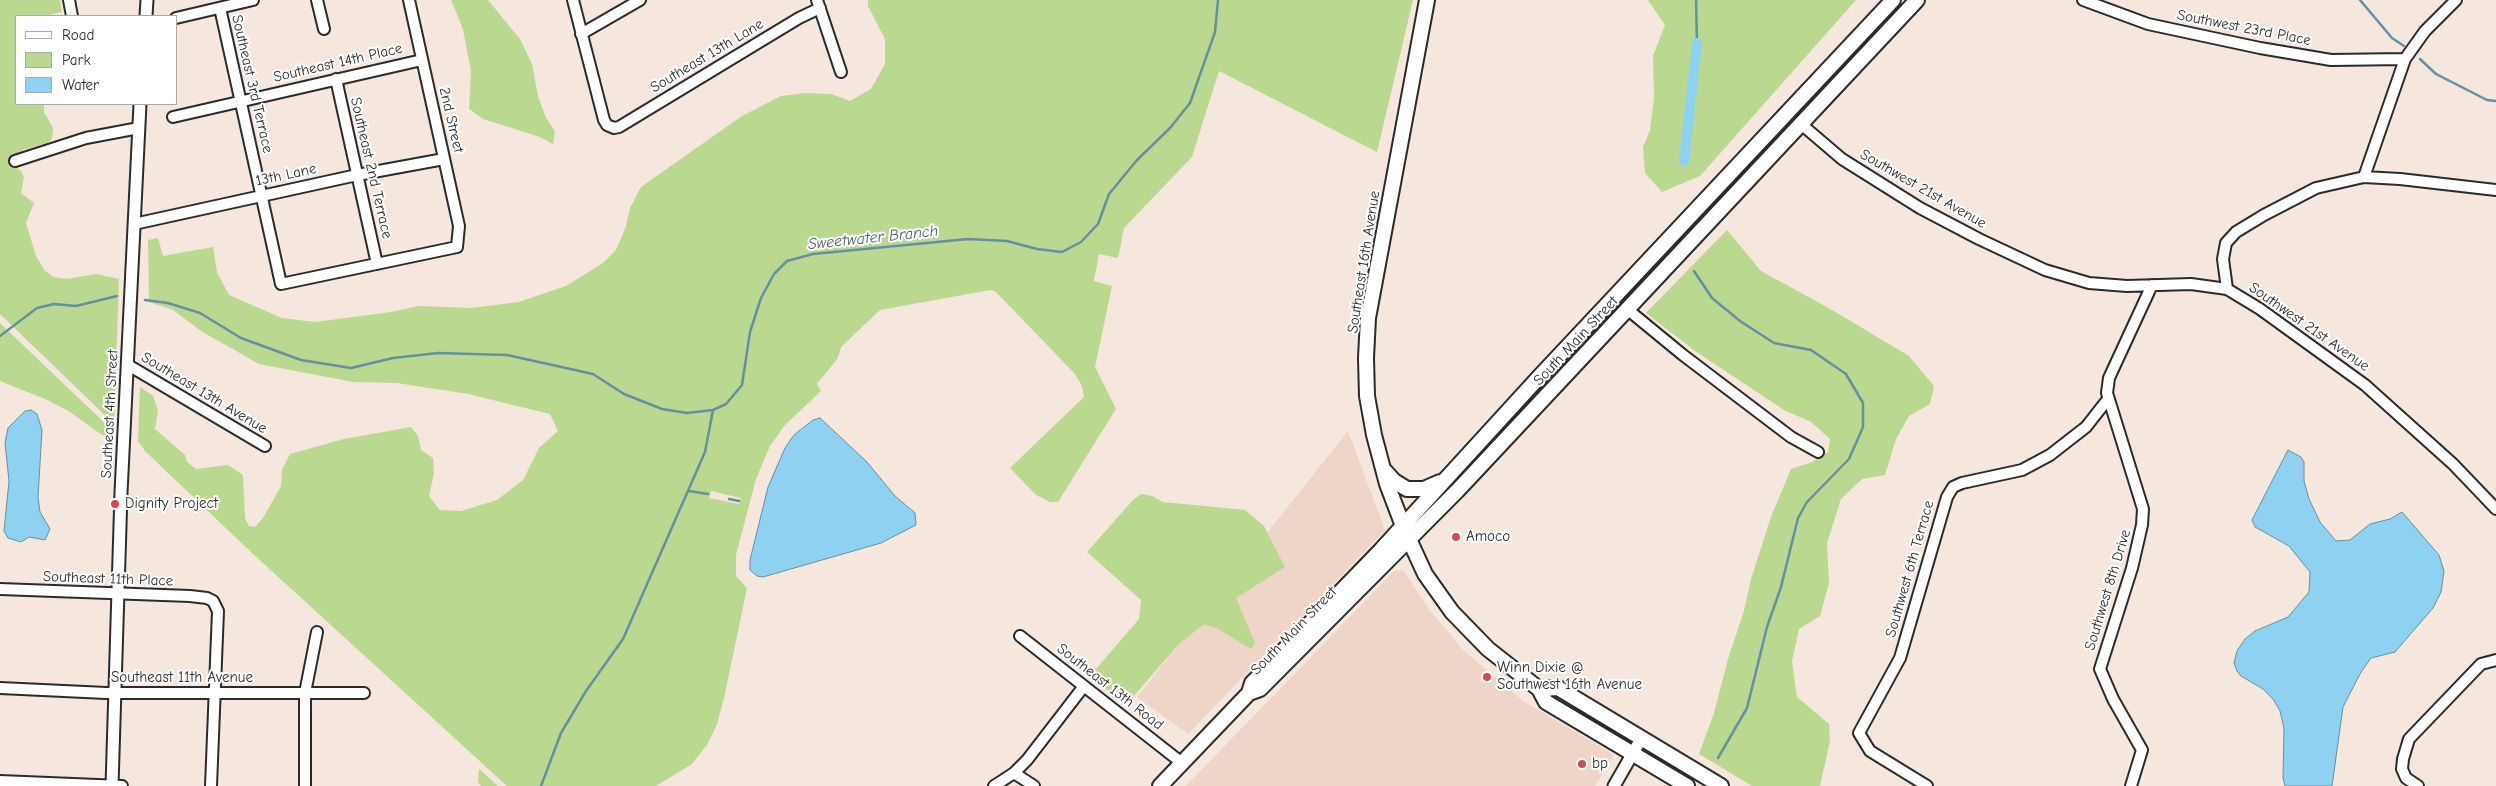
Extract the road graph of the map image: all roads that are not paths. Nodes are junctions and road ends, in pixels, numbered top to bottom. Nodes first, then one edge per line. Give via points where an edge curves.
1 (69, 0) edge
2 (147, 0) edge
3 (253, 0) edge
4 (316, 0) edge
5 (409, 0) edge
6 (573, 0) edge
7 (640, 0) edge
8 (1427, 0) edge
9 (1893, 0) edge
10 (1917, 0) edge
11 (2083, 0) edge
12 (2456, 0) edge
13 (818, 4) edge
14 (220, 8) junction
15 (72, 15) edge
16 (146, 15) edge
17 (178, 18) edge
18 (324, 29) dead end
19 (581, 34) junction
20 (2405, 59) junction
21 (422, 60) junction
22 (842, 72) dead end
23 (336, 79) junction
24 (241, 102) junction
25 (140, 105) edge
26 (1790, 111) junction
27 (173, 117) dead end
28 (1801, 124) junction
29 (139, 128) junction
30 (444, 159) junction
31 (15, 162) dead end
32 (357, 175) junction
33 (2364, 177) junction
34 (2496, 190) edge
35 (262, 195) junction
36 (134, 224) junction
37 (378, 264) junction
38 (2152, 285) junction
39 (2227, 289) junction
40 (1615, 297) junction
41 (1627, 309) junction
42 (128, 365) junction
43 (1540, 376) junction
44 (1553, 391) junction
45 (2108, 399) junction
46 (265, 446) dead end
47 (1818, 452) dead end
48 (1382, 467) junction
49 (1448, 477) junction
50 (2496, 509) edge
51 (1403, 526) junction
52 (1409, 540) junction
53 (0, 589) edge
54 (118, 595) junction
55 (317, 632) dead end
56 (1020, 636) dead end
57 (2494, 660) edge
58 (1084, 686) junction
59 (0, 688) edge
60 (1539, 689) junction
61 (115, 692) junction
62 (214, 693) junction
63 (305, 693) junction
64 (364, 693) dead end
65 (1249, 693) junction
66 (1641, 739) junction
67 (1633, 753) junction
68 (1182, 763) junction
69 (1014, 774) junction
70 (0, 781) edge
71 (112, 786) edge
72 (122, 786) edge
73 (211, 786) edge
74 (305, 786) edge
75 (994, 786) edge
76 (1034, 786) edge
77 (1160, 786) edge
78 (1614, 786) edge
79 (1688, 786) edge
80 (1721, 786) edge
81 (1927, 786) edge
82 (2131, 786) edge
83 (2418, 786) edge

1 - 15 street
2 - 16 street
3 - 14 street
4 - 18 street
5 - 21 street, 2nd Street
6 - 19 street
7 - 19 street
8 - 48 main road, Southeast 16th Avenue via 1368,318 1368,396
9 - 26 main road, South Main Street
10 - 28 main road, South Main Street
11 - 20 street, Southwest 23rd Place via 2148,24 2260,48 2331,60
12 - 20 street via 2425,31
13 - 19 street, Southeast 13th Lane via 619,127 610,127 604,120
13 - 22 street
14 - 17 street
14 - 24 street, Southeast 3rd Terrace
20 - 33 street
21 - 23 street, Southeast 14th Place
21 - 30 street, 2nd Street
23 - 24 street, Southeast 14th Place
23 - 32 street, Southeast 2nd Terrace
24 - 27 street, Southeast 14th Place
24 - 35 street, Southeast 3rd Terrace
25 - 29 street, Southeast 4th Street
26 - 28 main road
26 - 40 main road, South Main Street
28 - 38 street, Southwest 21st Avenue via 1842,159 1920,208 2045,270 2089,283
28 - 41 main road, South Main Street
29 - 31 street via 86,138
29 - 36 street, Southeast 4th Street
30 - 32 street, 13th Lane
30 - 37 street, 2nd Street via 459,226 457,247
32 - 35 street, 13th Lane
32 - 37 street, Southeast 2nd Terrace
33 - 34 street
33 - 39 street via 2316,188 2236,232 2226,243 2223,259
35 - 36 street, 13th Lane
35 - 37 street, Southeast 3rd Terrace via 281,284
36 - 42 street, Southeast 4th Street
38 - 39 street, Southwest 21st Avenue via 2191,284
38 - 45 street, Southwest 8th Drive via 2109,378
39 - 50 street, Southwest 21st Avenue via 2365,385 2454,464
40 - 41 main road
40 - 43 main road, South Main Street
41 - 44 main road, South Main Street
41 - 47 street via 1783,431
42 - 46 street, Southeast 13th Avenue
42 - 54 street, Southeast 4th Street
43 - 44 main road
43 - 49 main road, South Main Street
44 - 52 main road, South Main Street
45 - 81 street, Southwest 6th Terrace via 2086,427 2050,455 2022,470 1962,483 1953,487 1946,497 1900,658 1859,733 1870,751
45 - 82 street, Southwest 8th Drive via 2143,509 2132,568 2100,669 2142,750
48 - 49 main road via 1394,482 1407,489 1424,489
48 - 51 main road, Southeast 16th Avenue
49 - 51 main road, South Main Street
51 - 52 main road, Southeast 16th Avenue
51 - 65 main road, South Main Street via 1252,683
52 - 60 main road, Southeast 16th Avenue via 1425,574 1452,612 1488,650
52 - 65 main road, South Main Street via 1260,689
53 - 54 street, Southeast 11th Place
54 - 61 street, Southeast 4th Street
54 - 62 street, Southeast 11th Place via 190,596 213,601 218,611
55 - 63 street
56 - 58 street, Southeast 13th Road
57 - 83 street via 2480,664 2409,739 2402,769 2406,778
58 - 68 street, Southeast 13th Road
58 - 69 street
59 - 61 street, Southeast 11th Avenue
60 - 66 main road via 1558,688
60 - 67 main road, Southeast 16th Avenue via 1546,702
61 - 62 street, Southeast 11th Avenue
61 - 71 street, Southeast 4th Street
62 - 63 street, Southeast 11th Avenue
62 - 73 street
63 - 64 street, Southeast 11th Avenue
63 - 74 street
65 - 68 main road, South Main Street
66 - 67 street
66 - 80 main road
67 - 78 street
67 - 79 main road, Southeast 16th Avenue
68 - 77 main road, South Main Street
69 - 75 street
69 - 76 street
70 - 71 street
71 - 72 street

